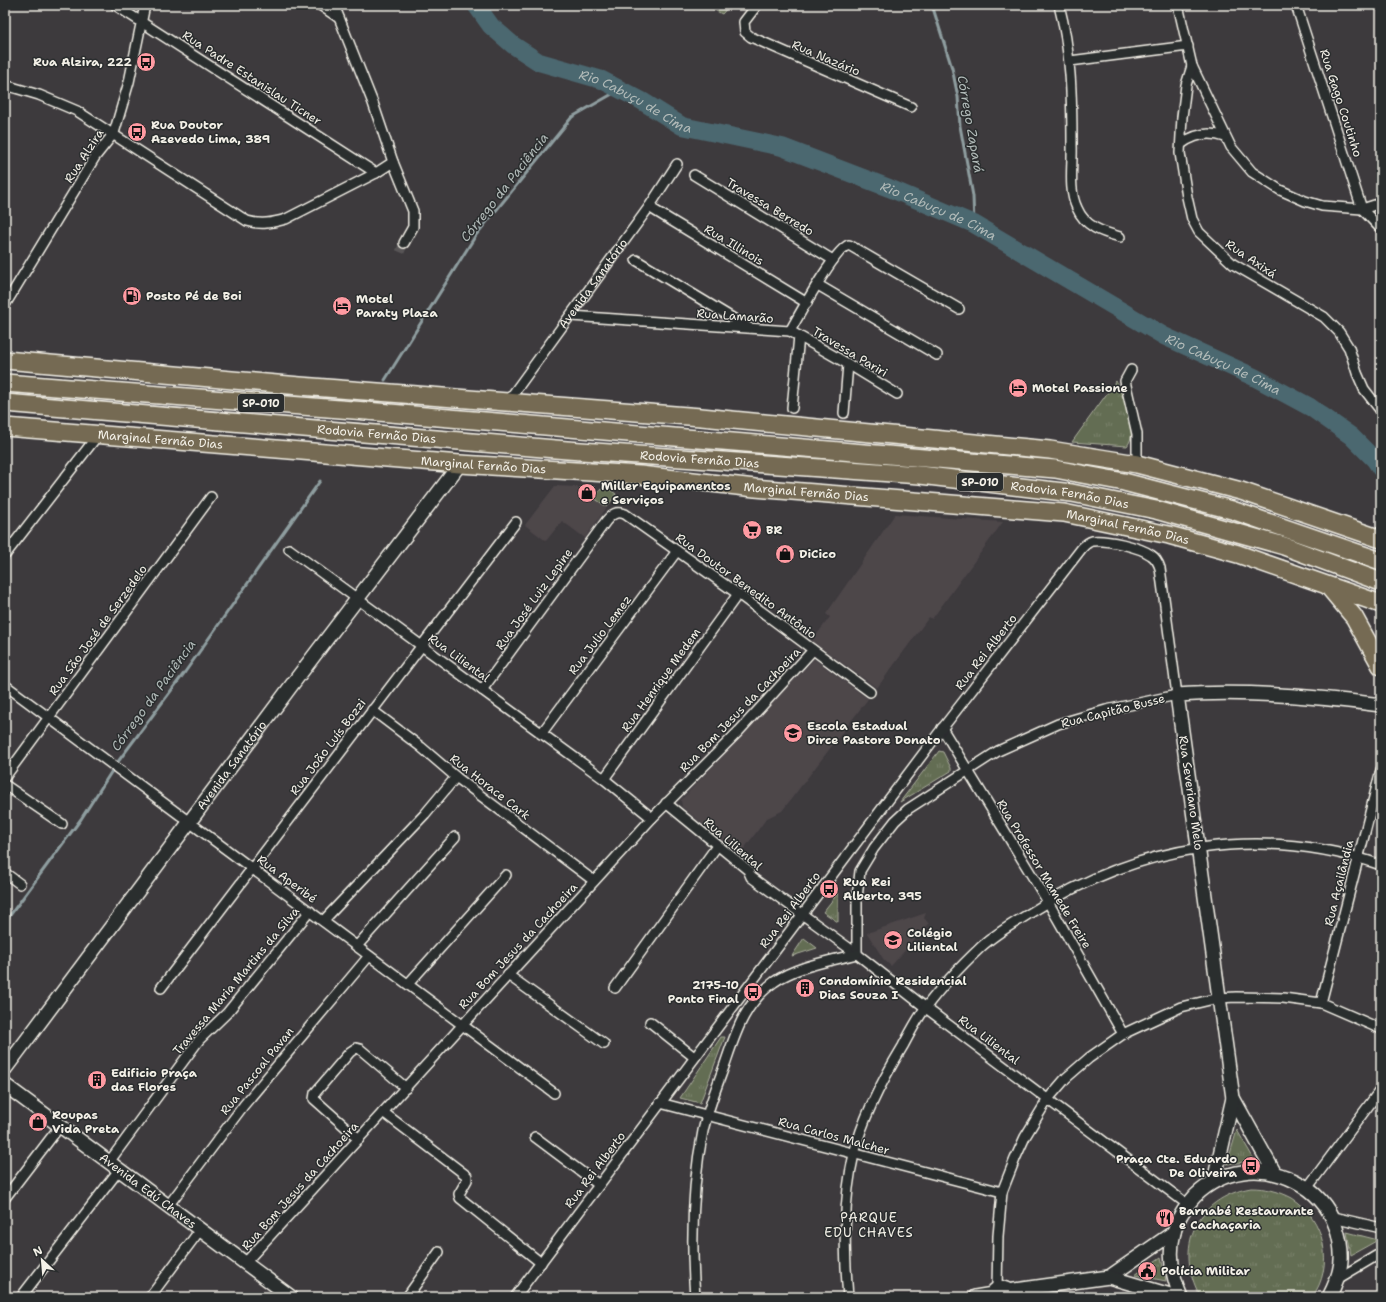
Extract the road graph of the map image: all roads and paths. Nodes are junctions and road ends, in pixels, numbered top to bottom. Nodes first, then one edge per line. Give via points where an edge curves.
1 (114, 5) edge
2 (145, 5) edge
3 (320, 5) edge
4 (334, 5) edge
5 (758, 5) edge
6 (1059, 5) edge
7 (1178, 5) edge
8 (1296, 5) edge
9 (340, 18) junction
10 (141, 22) junction
11 (1188, 46) junction
12 (1070, 61) junction
13 (1192, 66) junction
14 (5, 85) edge
15 (911, 107) dead end
16 (114, 133) junction
17 (1225, 137) junction
18 (1181, 144) junction
19 (393, 162) junction
20 (677, 164) dead end
21 (376, 173) junction
22 (694, 175) dead end
23 (1381, 203) edge
24 (649, 207) junction
25 (1362, 209) junction
26 (1381, 229) edge
27 (1120, 238) dead end
28 (404, 243) tunnel mouth
29 (636, 260) dead end
30 (833, 260) junction
31 (818, 285) junction
32 (806, 303) junction
33 (5, 305) edge
34 (959, 309) dead end
35 (571, 316) junction
36 (750, 329) junction
37 (790, 331) junction
38 (799, 336) junction
39 (937, 355) dead end
40 (5, 360) edge
41 (848, 364) junction
42 (1131, 370) dead end
43 (5, 384) edge
44 (897, 394) dead end
45 (508, 401) junction
46 (5, 403) edge
47 (792, 408) dead end
48 (1381, 411) edge
49 (844, 413) dead end
50 (5, 427) edge
51 (98, 435) junction
52 (460, 464) junction
53 (1137, 464) junction
54 (211, 497) dead end
55 (606, 521) joint
56 (516, 522) dead end
57 (1381, 539) edge
58 (1089, 542) joint
59 (288, 549) dead end
60 (678, 551) junction
61 (5, 555) edge
62 (1381, 561) edge
63 (1381, 582) edge
64 (1329, 586) junction
65 (738, 594) junction
66 (357, 599) junction
67 (1381, 604) edge
68 (421, 645) junction
69 (813, 650) junction
70 (1381, 666) edge
71 (5, 686) edge
72 (482, 690) junction
73 (870, 692) dead end
74 (1177, 695) junction
75 (1381, 706) edge
76 (372, 710) junction
77 (48, 717) junction
78 (942, 728) junction
79 (542, 734) junction
80 (968, 770) junction
81 (1381, 770) edge
82 (5, 777) edge
83 (456, 777) junction
84 (604, 779) junction
85 (5, 785) edge
86 (666, 803) junction
87 (652, 818) junction
88 (190, 822) junction
89 (62, 824) dead end
90 (455, 837) dead end
91 (717, 846) junction
92 (1198, 847) junction
93 (1358, 857) junction
94 (1381, 865) edge
95 (251, 868) junction
96 (5, 873) edge
97 (506, 875) dead end
98 (594, 881) junction
99 (20, 884) dead end
100 (1048, 902) junction
101 (310, 911) junction
102 (802, 915) junction
103 (323, 921) junction
104 (357, 946) junction
105 (857, 954) junction
106 (369, 956) junction
107 (508, 975) junction
108 (408, 984) junction
109 (162, 988) dead end
110 (615, 988) dead end
111 (1218, 998) junction
112 (1321, 1003) junction
113 (926, 1008) junction
114 (650, 1022) dead end
115 (462, 1025) junction
116 (1381, 1029) edge
117 (1123, 1034) junction
118 (604, 1044) dead end
119 (694, 1057) junction
120 (5, 1069) edge
121 (5, 1085) edge
122 (406, 1088) junction
123 (1381, 1089) edge
124 (554, 1093) dead end
125 (1233, 1098) junction
126 (1048, 1099) junction
127 (660, 1103) junction
128 (383, 1112) junction
129 (707, 1115) junction
130 (60, 1126) junction
131 (535, 1137) dead end
132 (359, 1139) junction
133 (854, 1154) junction
134 (114, 1166) junction
135 (1274, 1172) junction
136 (1214, 1181) junction
137 (599, 1185) junction
138 (1308, 1187) junction
139 (1002, 1192) junction
140 (5, 1198) edge
141 (1187, 1204) junction
142 (168, 1206) junction
143 (1333, 1217) junction
144 (1381, 1228) edge
145 (200, 1230) junction
146 (1174, 1232) junction
147 (440, 1252) dead end
148 (1381, 1253) edge
149 (245, 1263) junction
150 (541, 1263) junction
151 (1109, 1277) junction
152 (1339, 1278) junction
153 (1001, 1293) edge
154 (21, 1297) edge
155 (150, 1297) edge
156 (291, 1297) edge
157 (407, 1297) edge
158 (515, 1297) edge
159 (695, 1297) edge
160 (848, 1297) edge
161 (975, 1297) edge
162 (1177, 1297) edge
163 (1180, 1297) edge
164 (1329, 1297) edge

1 - 10 street, Rua Padre Estanislau Ticner
2 - 10 street, Rua Alzira
3 - 9 street
4 - 9 street
5 - 15 street, Rua Nazário via 745,19 745,32 751,37
6 - 12 street
7 - 11 street
8 - 25 street, Rua Gago Coutinho
9 - 19 street
10 - 16 street, Rua Alzira
10 - 21 street, Rua Padre Estanislau Ticner
11 - 12 street
11 - 13 street
12 - 27 street via 1072,185 1076,208 1087,224 1100,232
13 - 17 street
13 - 18 street, Rua Axixá via 1186,85
14 - 16 street via 39,95 77,111
16 - 21 street via 247,220 256,223 266,224 286,219
16 - 33 street, Rua Alzira via 95,157
17 - 18 street via 1217,134 1198,135
17 - 25 street via 1252,172 1280,190 1322,206
18 - 48 street, Rua Axixá via 1182,171 1187,197 1192,219 1199,232 1233,264 1324,317 1339,332 1349,348 1364,389
19 - 21 street
19 - 28 street via 414,211 413,227
20 - 24 street, Avenida Sanatório
22 - 30 street, Travessa Berredo
23 - 25 street
24 - 32 street, Rua Illinois
24 - 35 street, Avenida Sanatório
25 - 26 street
29 - 36 street
30 - 31 street, Rua Lamarão
30 - 34 street, Rua Lamarão via 844,246 852,245
31 - 32 street, Rua Lamarão
31 - 39 street
32 - 37 street, Rua Lamarão
35 - 36 street, Rua Lamarão
35 - 45 street, Avenida Sanatório
36 - 37 street, Rua Lamarão
37 - 38 street, Travessa Pariri
38 - 41 street, Travessa Pariri
38 - 47 street
40 - 45 highway, SP-010
41 - 44 street, Travessa Pariri
41 - 49 street
42 - 53 street via 1125,381 1137,434
43 - 62 highway, Rodovia Fernão Dias / SP-010 via 366,411 1055,469 1116,480 1232,510
45 - 53 highway, SP-010 via 701,416 1002,445
46 - 63 highway, Rodovia Fernão Dias / SP-010 via 567,450 920,475 1072,493 1156,510 1284,546
50 - 51 highway, Marginal Fernão Dias / SP-010
51 - 52 highway, Marginal Fernão Dias / SP-010
51 - 61 street
52 - 64 highway, Marginal Fernão Dias / SP-010 via 633,474 755,488 1064,513 1182,538 1238,554
52 - 66 street, Avenida Sanatório
53 - 57 highway, SP-010 via 1241,491
54 - 77 street, Rua São José de Serzedelo
55 - 60 street, Rua Doutor Benedito Antônio via 614,513 625,514
55 - 72 street, Rua José Luiz Lepine
56 - 68 street, Rua João Luís Bozzi
58 - 74 street, Rua Severiano Melo via 1130,547 1146,552 1157,561
58 - 78 street, Rua Rei Alberto
59 - 66 street, Rua Liliental
60 - 65 street, Rua Doutor Benedito Antônio
60 - 79 street, Rua Julio Lemez
64 - 67 highway, Marginal Fernão Dias / SP-010
64 - 70 highway via 1354,617
65 - 69 street, Rua Doutor Benedito Antônio
65 - 84 street, Rua Henrique Medem
66 - 68 street, Rua Liliental
66 - 88 street, Avenida Sanatório
68 - 72 street, Rua Liliental
68 - 76 street, Rua João Luís Bozzi
69 - 73 street, Rua Doutor Benedito Antônio
69 - 86 street, Rua Bom Jesus da Cachoeira via 739,732
71 - 77 street, Rua Aperibé
72 - 79 street, Rua Liliental
74 - 75 street, Rua Capitão Busse via 1249,694
74 - 80 street, Rua Capitão Busse via 1106,710 1058,724 998,751
74 - 92 street, Rua Severiano Melo
76 - 83 street, Rua Horace Cark
76 - 95 street, Rua João Luís Bozzi
77 - 82 street, Rua São José de Serzedelo
77 - 88 street, Rua Aperibé
78 - 80 street, Rua Professor Mamede Freire
78 - 102 street, Rua Rei Alberto
79 - 84 street, Rua Liliental
80 - 100 street, Rua Professor Mamede Freire
80 - 105 street, Rua Capitão Busse via 908,809 895,821 868,857 860,871 857,885
81 - 93 street, Rua Açailândia
83 - 98 street, Rua Horace Cark
83 - 103 street via 425,814
84 - 87 street, Rua Liliental
85 - 89 street
86 - 87 street, Rua Bom Jesus da Cachoeira
86 - 91 street, Rua Liliental
87 - 98 street, Rua Bom Jesus da Cachoeira
88 - 95 street, Rua Aperibé
88 - 120 street, Avenida Sanatório
90 - 104 street
91 - 102 street, Rua Liliental via 748,870 751,877
91 - 110 street
92 - 93 street via 1276,845
92 - 100 street via 1114,869
92 - 111 street, Rua Severiano Melo
93 - 94 street
93 - 112 street, Rua Açailândia
95 - 101 street, Rua Aperibé
95 - 109 street, Rua João Luís Bozzi
96 - 99 street
97 - 108 street
98 - 107 street, Rua Bom Jesus da Cachoeira
100 - 113 street via 1001,931 981,947
100 - 117 street, Rua Professor Mamede Freire
101 - 103 street, Rua Aperibé
101 - 134 street, Travessa Maria Martins da Silva via 227,1013 199,1040
102 - 105 street, Rua Liliental
102 - 119 street, Rua Rei Alberto
103 - 104 street, Rua Aperibé
104 - 106 street, Rua Aperibé
105 - 113 street, Rua Liliental
105 - 129 street via 807,967 785,976 767,988 751,1005 740,1021
106 - 108 street, Rua Aperibé
106 - 142 street, Rua Pascoal Pavan via 254,1093
107 - 115 street, Rua Bom Jesus da Cachoeira
107 - 118 street
108 - 115 street, Rua Aperibé
111 - 112 street via 1283,998
111 - 117 street via 1181,1008
111 - 125 street, Rua Severiano Melo
112 - 116 street
113 - 126 street, Rua Liliental
113 - 133 street via 880,1084
114 - 119 street
115 - 122 street, Rua Bom Jesus da Cachoeira
115 - 124 street, Rua Aperibé
117 - 126 street via 1089,1058 1066,1078
119 - 127 street, Rua Rei Alberto
121 - 130 street, Avenida Edú Chaves
122 - 128 street, Rua Bom Jesus da Cachoeira
122 - 132 street via 360,1049 356,1048 350,1052 315,1093 314,1099
123 - 138 street
125 - 135 street
125 - 136 street
126 - 139 street via 1014,1158
126 - 141 street, Rua Liliental
127 - 129 street, Rua Carlos Malcher
127 - 137 street, Rua Rei Alberto
128 - 132 street, Rua Bom Jesus da Cachoeira
128 - 150 street via 465,1174 468,1178 460,1191 460,1198
129 - 133 street, Rua Carlos Malcher
129 - 159 street via 696,1170 693,1218
130 - 134 street, Avenida Edú Chaves
130 - 140 street
131 - 137 street
132 - 149 street, Rua Bom Jesus da Cachoeira
133 - 139 street, Rua Carlos Malcher
133 - 160 street via 844,1242
134 - 142 street, Avenida Edú Chaves
134 - 154 street, Travessa Maria Martins da Silva
135 - 136 street via 1243,1171
135 - 138 street
136 - 141 street
137 - 150 street, Rua Rei Alberto
138 - 143 street
139 - 153 street via 998,1236
141 - 146 street
142 - 145 street, Avenida Edú Chaves
143 - 144 street
143 - 152 street via 1342,1257
145 - 149 street, Avenida Edú Chaves
145 - 155 street
146 - 151 street
146 - 163 street via 1171,1256 1173,1277
147 - 157 street
148 - 152 street
149 - 156 street, Avenida Edú Chaves
150 - 158 street, Rua Rei Alberto
151 - 153 street
151 - 162 street
152 - 164 street
153 - 161 street

